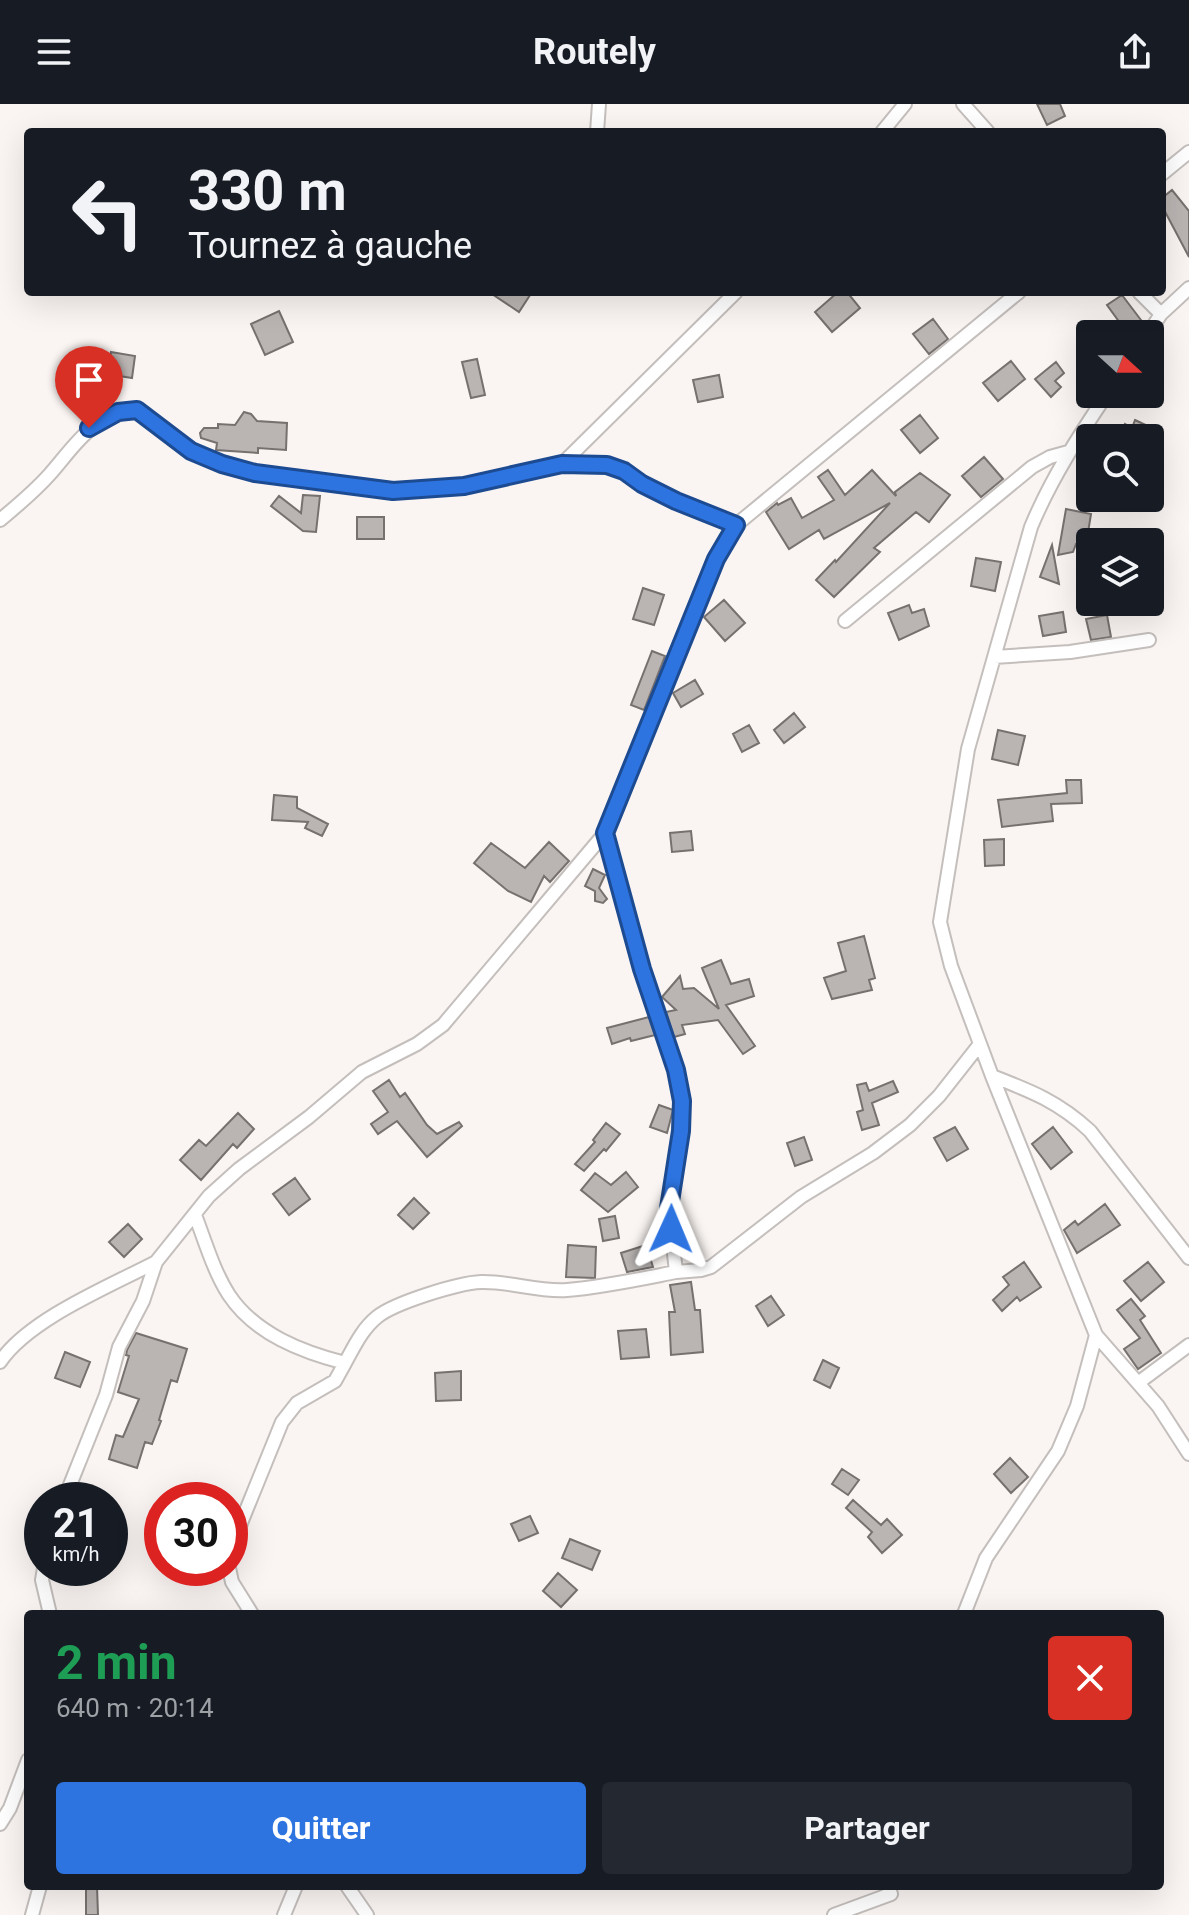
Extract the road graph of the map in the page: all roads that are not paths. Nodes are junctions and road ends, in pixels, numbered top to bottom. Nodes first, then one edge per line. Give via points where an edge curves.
1 (599, 104) edge
2 (905, 104) edge
3 (963, 104) edge
4 (597, 128) edge
5 (885, 128) edge
6 (984, 128) edge
7 (1189, 152) edge
8 (1166, 171) edge
9 (1189, 288) edge
10 (732, 296) edge
11 (1014, 296) edge
12 (1143, 296) edge
13 (1161, 314) junction
14 (1157, 320) edge
15 (1098, 408) edge
16 (1068, 452) junction
17 (562, 464) junction
18 (0, 520) edge
19 (736, 525) junction
20 (845, 621) dead end
21 (1149, 640) dead end
22 (994, 657) junction
23 (605, 833) junction
24 (980, 1044) junction
25 (992, 1076) junction
26 (195, 1215) junction
27 (1189, 1258) edge
28 (156, 1262) junction
29 (676, 1272) junction
30 (1096, 1335) junction
31 (1189, 1345) edge
32 (0, 1362) edge
33 (345, 1363) junction
34 (1138, 1383) junction
35 (1189, 1454) edge
36 (71, 1482) edge
37 (248, 1506) edge
38 (43, 1586) edge
39 (234, 1586) edge
40 (49, 1610) edge
41 (250, 1610) edge
42 (966, 1610) edge
43 (24, 1771) edge
44 (0, 1824) edge
45 (39, 1890) edge
46 (294, 1890) edge
47 (350, 1890) edge
48 (889, 1890) edge
49 (32, 1915) edge
50 (284, 1915) edge
51 (367, 1915) edge
52 (834, 1915) edge

1 - 4 street
2 - 5 street
3 - 6 street
7 - 8 street
9 - 13 street
10 - 17 street
11 - 19 street
12 - 13 street
13 - 14 street
15 - 16 street
16 - 20 street via 1032,467
16 - 22 street via 1031,527
17 - 18 street via 464,486 393,491 344,486 222,464 191,451 137,410 118,412 89,428
17 - 19 street via 607,465
19 - 23 street via 716,559
21 - 22 street
22 - 24 street via 968,749 940,922
23 - 26 street via 443,1025 362,1072 239,1169
23 - 29 street via 682,1101 669,1208
24 - 25 street
24 - 29 street via 939,1096 873,1153 801,1197 711,1267
25 - 27 street via 1052,1101 1081,1122
25 - 30 street
26 - 28 street
26 - 33 street via 228,1294 243,1313 289,1345
28 - 32 street via 97,1289 11,1346
28 - 36 street via 119,1347
29 - 33 street via 567,1290 481,1282 451,1288 377,1317
30 - 34 street
30 - 42 street via 1077,1406 1058,1451 986,1558
31 - 34 street
33 - 37 street via 335,1381 297,1403 282,1422
34 - 35 street
38 - 40 street
39 - 41 street
43 - 44 street
45 - 49 street
46 - 50 street
47 - 51 street
48 - 52 street via 891,1894

